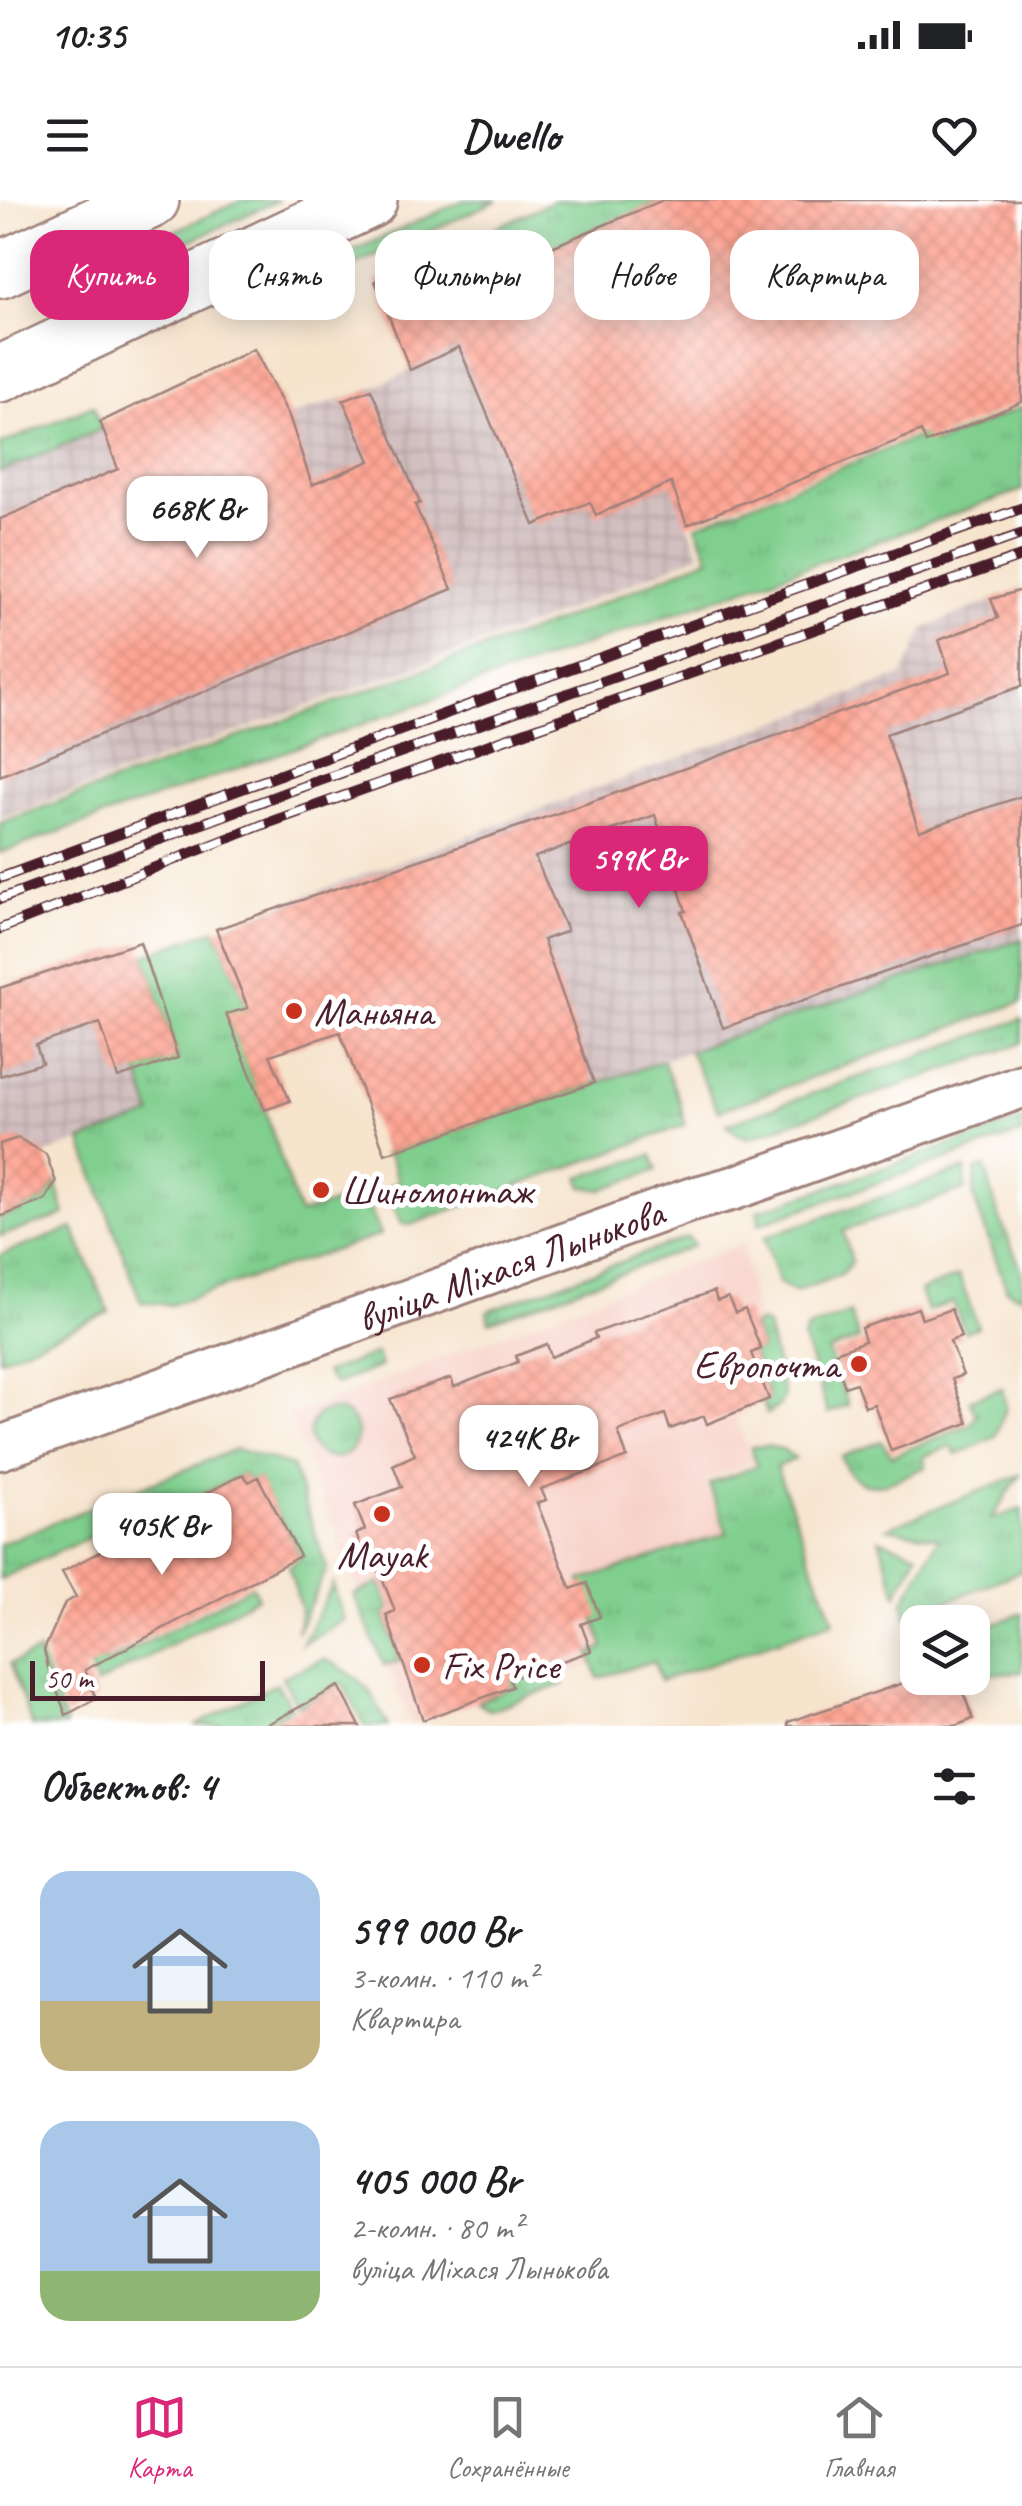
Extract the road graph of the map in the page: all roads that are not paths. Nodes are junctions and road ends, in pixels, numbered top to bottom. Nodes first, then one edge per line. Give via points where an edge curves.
1 (151, 200) edge
2 (369, 200) edge
3 (0, 270) edge
4 (0, 374) edge
5 (1022, 1086) edge
6 (0, 1448) edge

1 - 3 main road
2 - 4 main road
5 - 6 street, вуліца Міхася Лынькова

